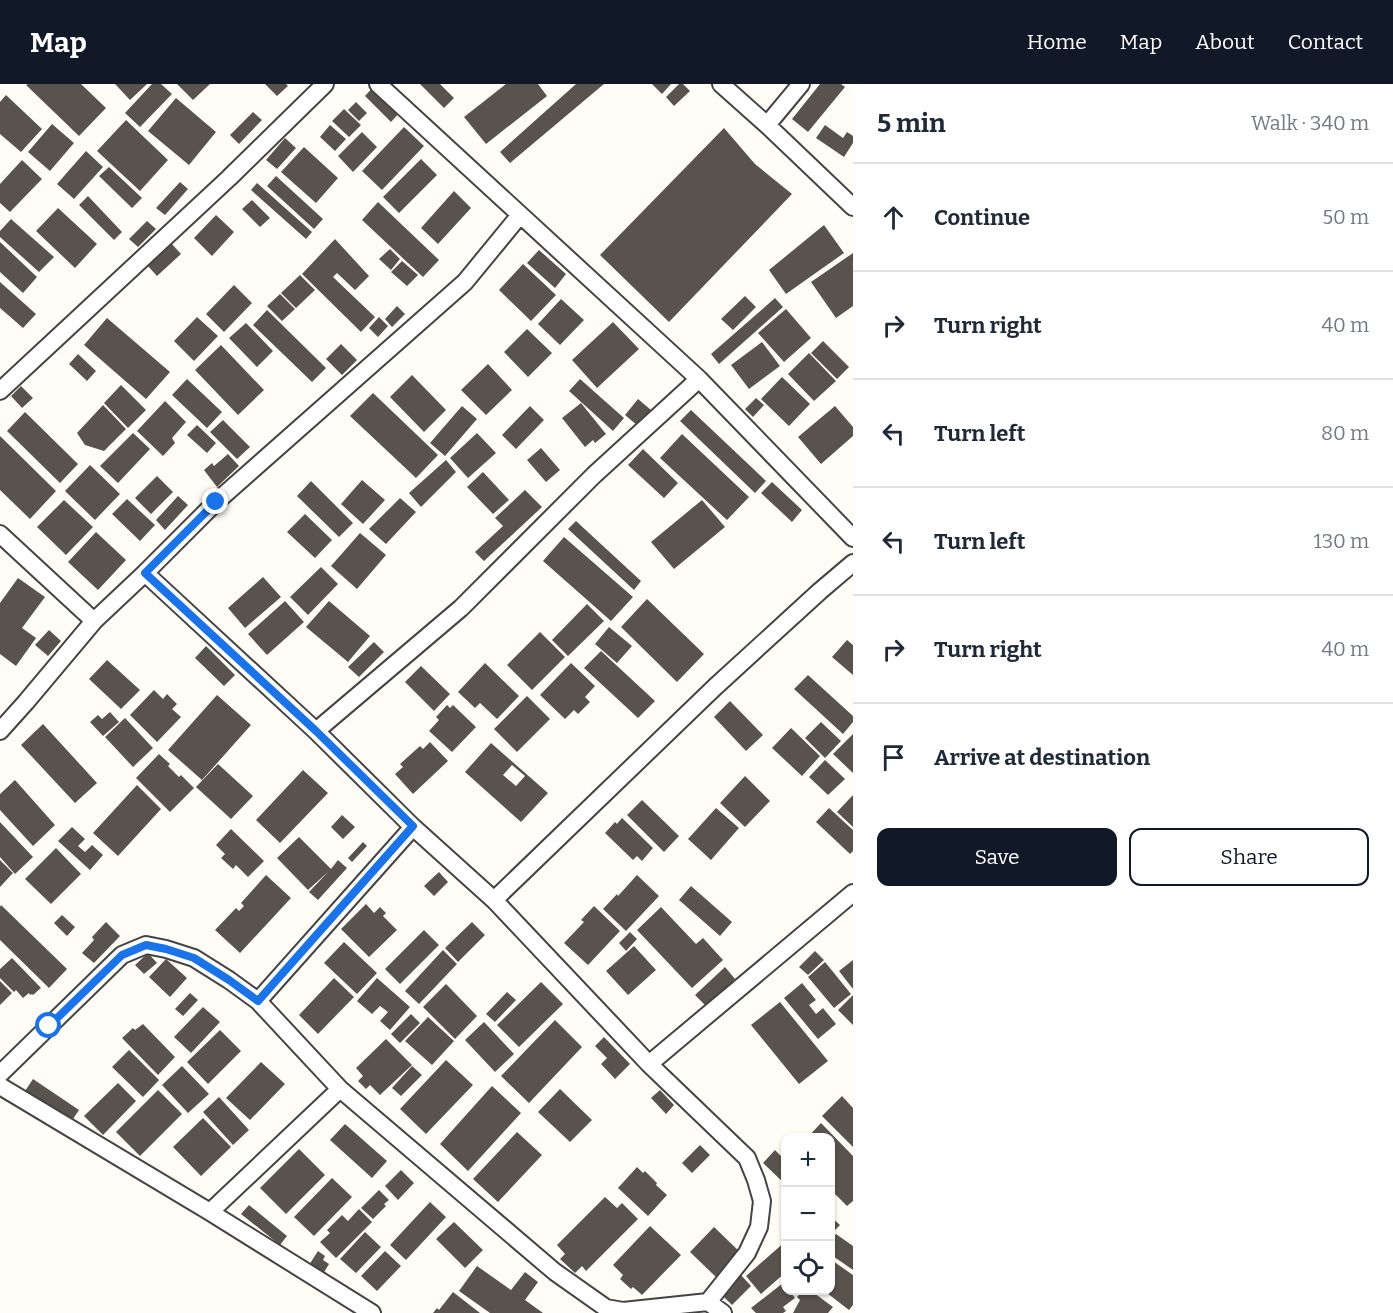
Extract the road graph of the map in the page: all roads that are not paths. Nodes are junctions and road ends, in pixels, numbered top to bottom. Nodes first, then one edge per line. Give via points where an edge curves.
1 (326, 84) edge
2 (378, 84) edge
3 (721, 84) edge
4 (801, 84) edge
5 (767, 125) junction
6 (853, 207) edge
7 (520, 215) junction
8 (699, 379) junction
9 (0, 390) edge
10 (0, 534) edge
11 (853, 538) edge
12 (853, 563) edge
13 (145, 573) junction
14 (94, 621) junction
15 (0, 730) edge
16 (316, 731) junction
17 (413, 826) junction
18 (853, 893) edge
19 (494, 900) junction
20 (258, 1001) junction
21 (649, 1064) junction
22 (0, 1074) edge
23 (0, 1086) edge
24 (340, 1089) junction
25 (210, 1212) junction
26 (708, 1302) junction
27 (372, 1313) edge
28 (723, 1313) edge

1 - 9 street
2 - 7 street
3 - 5 street
4 - 5 street
5 - 6 street
7 - 8 street
7 - 13 street via 465,282 216,502
8 - 11 street
8 - 16 street via 594,475 461,608
10 - 14 street
12 - 19 street via 715,687
13 - 14 street
13 - 16 street
14 - 15 street
16 - 17 street
17 - 19 street
17 - 20 street
18 - 21 street
19 - 21 street
20 - 22 street via 194,958 146,945 122,955
20 - 24 street
21 - 26 street via 747,1158 762,1201 759,1227 747,1253
23 - 25 street
24 - 25 street
24 - 26 street via 555,1272 606,1308 623,1311
25 - 27 street
26 - 28 street

